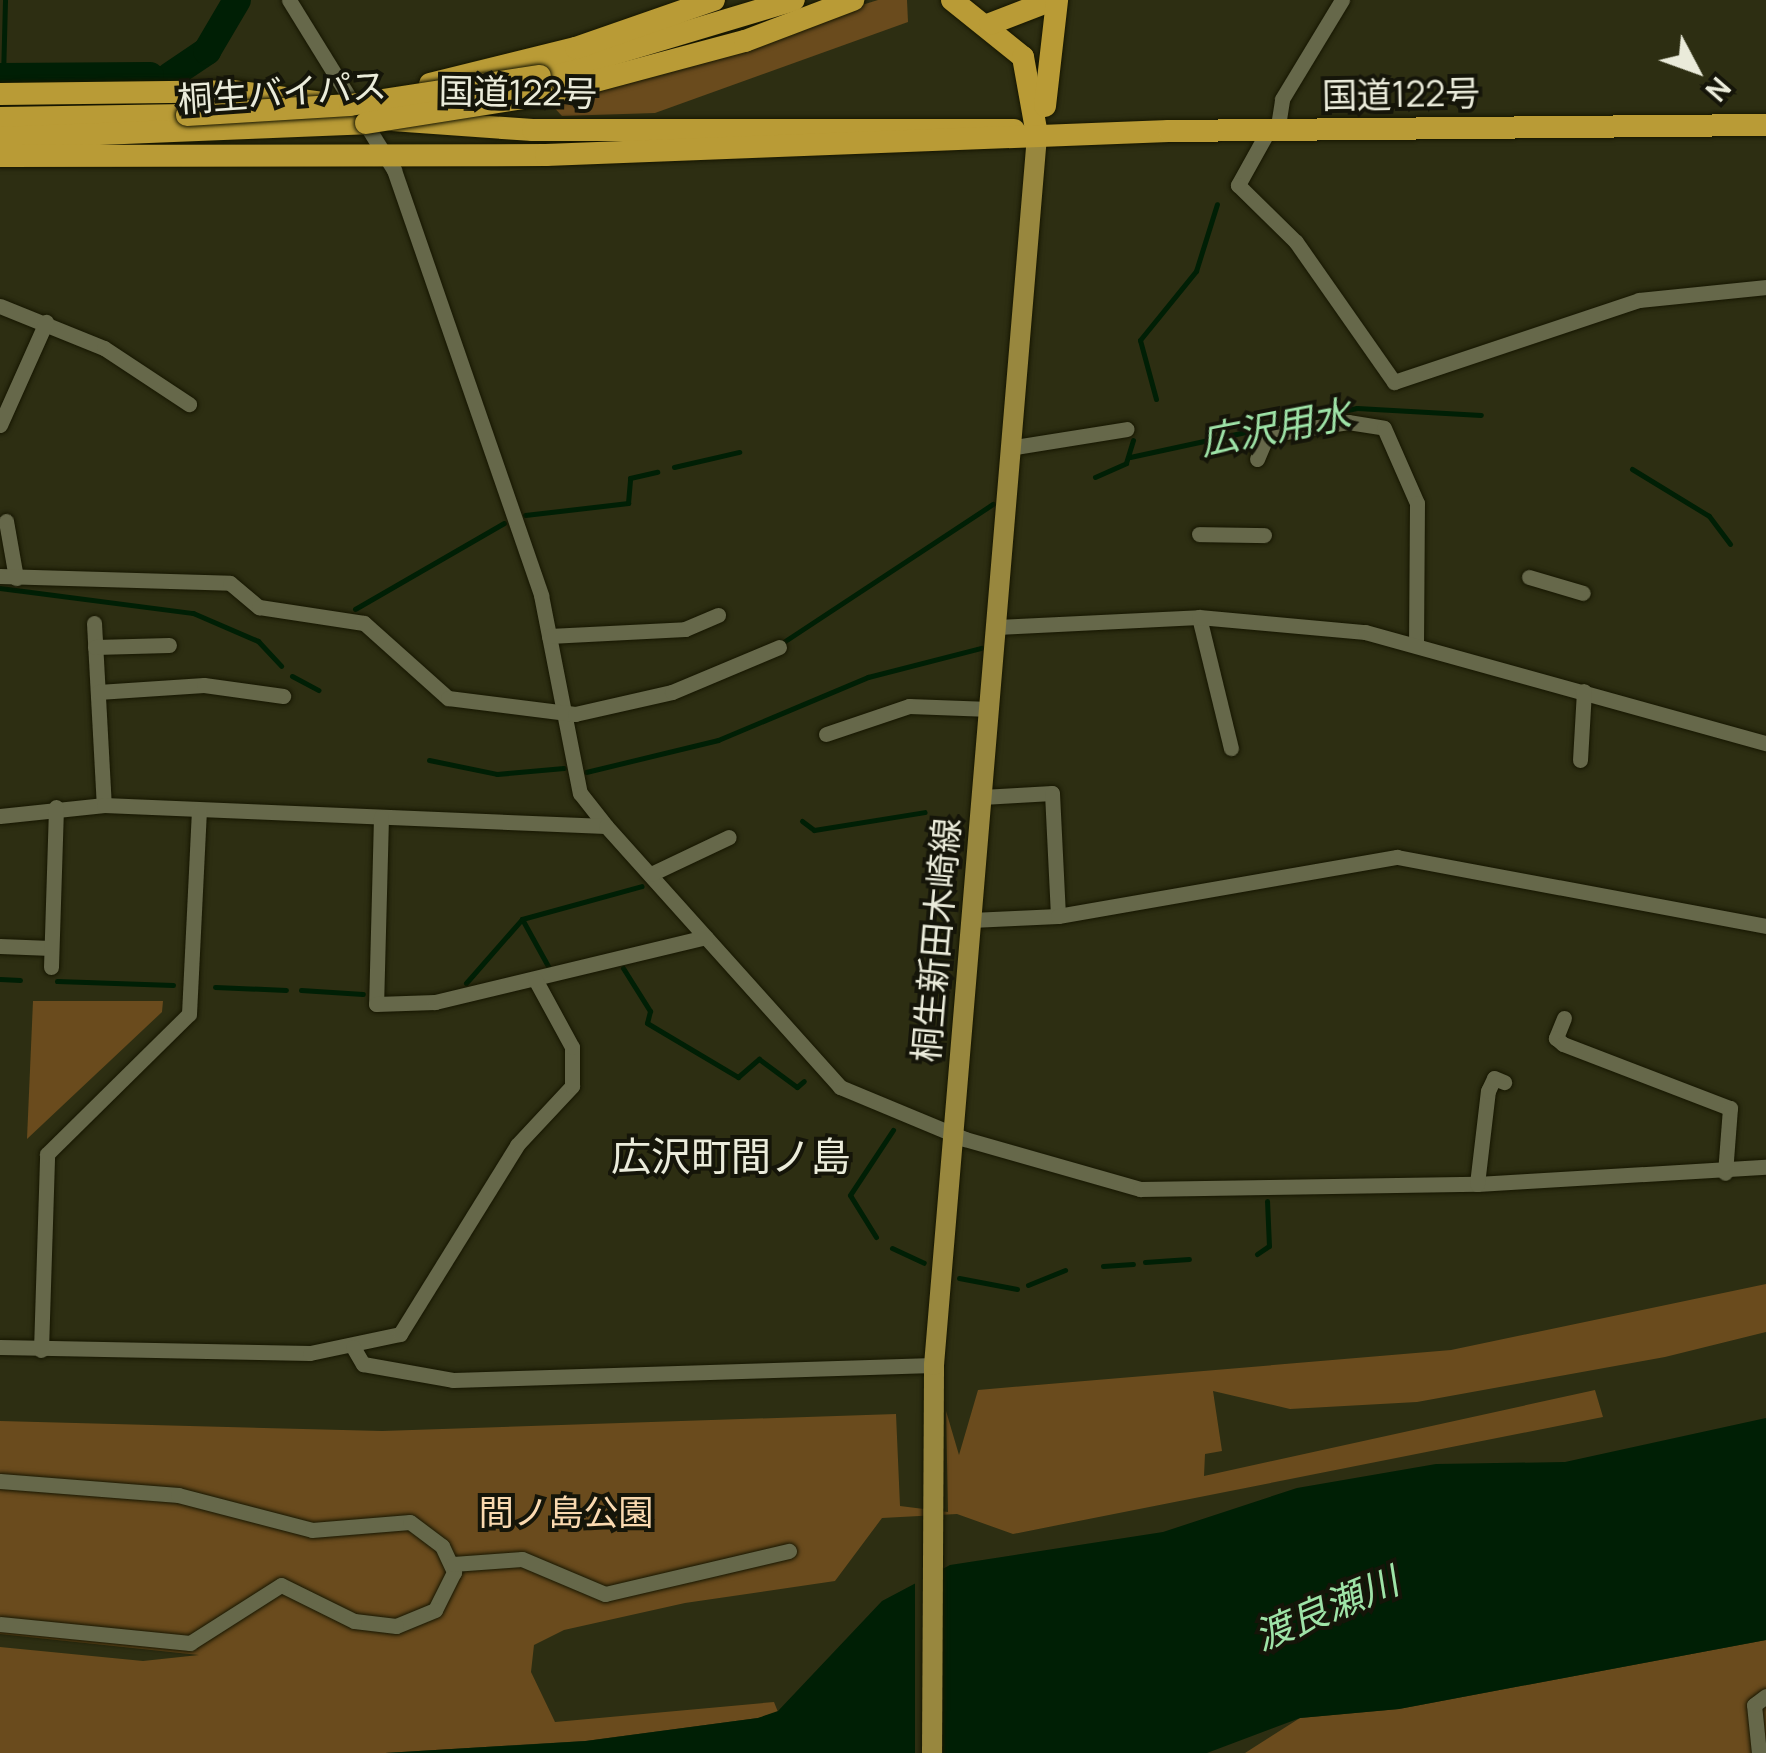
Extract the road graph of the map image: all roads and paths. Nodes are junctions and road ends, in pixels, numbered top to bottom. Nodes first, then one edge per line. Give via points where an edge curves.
1 (289, 0) edge
2 (714, 0) edge
3 (794, 0) edge
4 (853, 0) edge
5 (952, 0) edge
6 (1055, 0) edge
7 (1342, 0) edge
8 (990, 24) junction
9 (542, 85) junction
10 (0, 94) edge
11 (361, 114) junction
12 (0, 118) edge
13 (188, 125) junction
14 (1766, 125) edge
15 (1272, 132) junction
16 (1037, 136) junction
17 (0, 138) edge
18 (519, 155) junction
19 (0, 156) edge
20 (388, 156) junction
21 (1766, 287) edge
22 (0, 306) edge
23 (46, 322) junction
24 (189, 404) dead end
25 (0, 424) edge
26 (1126, 429) dead end
27 (1015, 446) junction
28 (1258, 459) dead end
29 (6, 521) dead end
30 (1199, 534) dead end
31 (1264, 535) dead end
32 (1530, 576) dead end
33 (8, 577) edge
34 (1583, 593) dead end
35 (718, 615) dead end
36 (1200, 617) junction
37 (94, 622) dead end
38 (997, 626) junction
39 (549, 636) junction
40 (1416, 643) junction
41 (170, 645) dead end
42 (95, 647) junction
43 (779, 647) dead end
44 (1584, 691) junction
45 (98, 692) junction
46 (283, 696) dead end
47 (990, 709) junction
48 (564, 713) junction
49 (826, 734) dead end
50 (1766, 743) edge
51 (1231, 748) dead end
52 (1580, 760) dead end
53 (982, 797) junction
54 (104, 806) junction
55 (56, 807) junction
56 (199, 812) junction
57 (0, 816) edge
58 (381, 818) junction
59 (606, 826) junction
60 (728, 837) dead end
61 (651, 874) junction
62 (1058, 916) junction
63 (971, 920) junction
64 (1766, 926) edge
65 (705, 937) junction
66 (0, 946) edge
67 (51, 948) junction
68 (51, 967) dead end
69 (536, 979) junction
70 (1564, 1018) dead end
71 (1504, 1082) dead end
72 (950, 1133) junction
73 (1766, 1167) edge
74 (1725, 1173) junction
75 (1477, 1184) junction
76 (0, 1347) edge
77 (353, 1348) junction
78 (40, 1350) junction
79 (934, 1365) junction
80 (0, 1481) edge
81 (788, 1552) dead end
82 (453, 1564) junction
83 (0, 1624) edge
84 (1766, 1696) edge
85 (932, 1753) edge
86 (1760, 1753) edge

1 - 11 street
2 - 11 highway via 576,48 378,97
3 - 9 highway, 桐生バイパス
4 - 9 highway, 桐生バイパス via 745,40
5 - 8 highway
6 - 8 highway
6 - 16 highway
7 - 15 street via 1282,99
8 - 16 highway via 1028,66
9 - 13 highway, 桐生バイパス, bridge via 356,124
10 - 11 highway, 国道122号 via 232,91
11 - 16 highway, 国道122号 via 441,128 886,126
11 - 18 highway via 398,140
11 - 20 street
12 - 13 highway, 桐生バイパス
13 - 17 highway, 桐生バイパス
14 - 15 highway, 国道122号
15 - 16 highway, 国道122号
15 - 21 street via 1238,185 1296,242 1394,382 1639,300
16 - 18 highway, 国道122号 via 876,150
16 - 27 main road, 桐生新田木崎線
18 - 20 highway, 国道122号
19 - 20 highway, 国道122号
20 - 39 street
22 - 23 street
23 - 24 street
23 - 25 street
26 - 27 street
27 - 38 main road, 桐生新田木崎線
28 - 40 street via 1267,435 1348,422 1384,428 1417,503
29 - 33 street
30 - 31 street
32 - 34 street
33 - 48 street via 230,583 259,607 364,623 448,698
35 - 39 street via 685,629
36 - 38 street
36 - 40 street
36 - 51 street
37 - 42 street
38 - 47 main road, 桐生新田木崎線
39 - 48 street
40 - 44 street
41 - 42 street
42 - 45 street
43 - 48 street via 658,696
44 - 50 street
44 - 52 street
45 - 46 street via 204,685
45 - 54 street
47 - 49 street via 908,706
47 - 53 main road, 桐生新田木崎線
48 - 59 street via 580,793
53 - 62 street via 1052,794
53 - 63 main road, 桐生新田木崎線
54 - 55 street
54 - 56 street
55 - 57 street
55 - 67 street
56 - 58 street
56 - 78 street via 190,1014 47,1154
58 - 59 street
58 - 69 street via 374,1003 435,1002
59 - 61 street
60 - 61 street
61 - 65 street
62 - 63 street
62 - 64 street via 1397,858
63 - 72 main road, 桐生新田木崎線
65 - 69 street
65 - 72 street via 824,1074
66 - 67 street
67 - 68 street
69 - 77 street via 572,1048 572,1086 492,1183 406,1330
70 - 74 street via 1556,1038 1577,1052 1730,1108
71 - 75 street via 1494,1078 1488,1091
72 - 75 street via 1186,1194
72 - 79 main road, 桐生新田木崎線
73 - 74 street
74 - 75 street
76 - 78 street
77 - 78 street
77 - 79 street via 362,1364 454,1380
79 - 85 main road, 桐生新田木崎線
80 - 82 street via 178,1495 312,1530 410,1522
81 - 82 street via 605,1594 522,1559
82 - 83 street via 434,1610 396,1626 354,1621 281,1585 190,1643
84 - 86 street via 1754,1705

